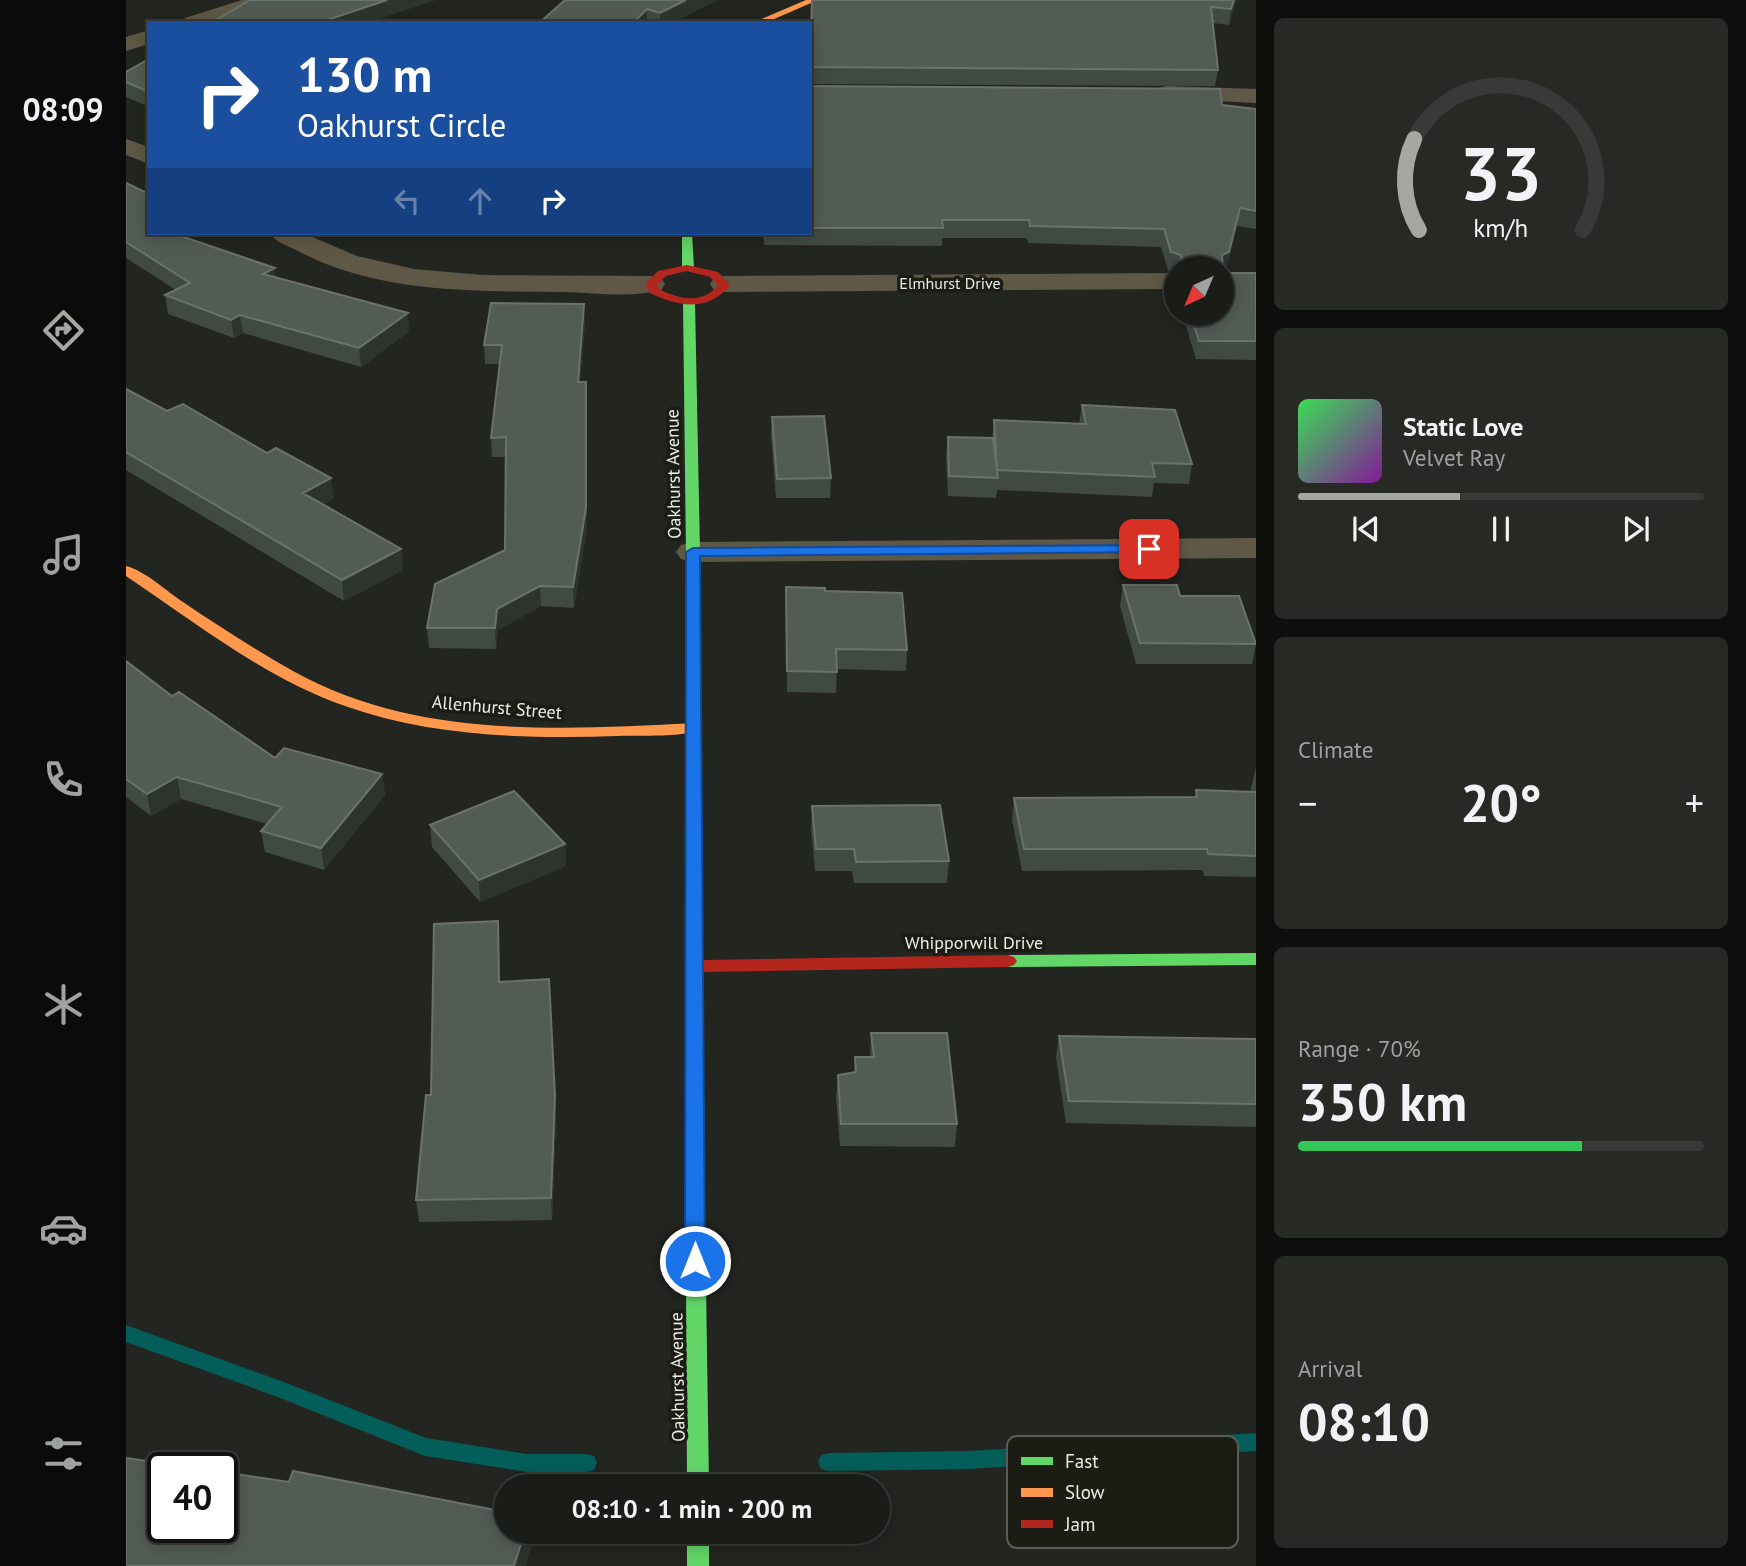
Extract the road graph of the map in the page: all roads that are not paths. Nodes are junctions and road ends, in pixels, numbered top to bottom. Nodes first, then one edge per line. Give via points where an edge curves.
1 (264, 0) edge
2 (814, 0) edge
3 (199, 21) edge
4 (761, 21) edge
5 (147, 38) edge
6 (126, 44) edge
7 (1142, 93) edge
8 (1256, 96) edge
9 (126, 146) edge
10 (147, 156) edge
11 (287, 235) edge
12 (687, 235) edge
13 (688, 268) junction
14 (1164, 281) edge
15 (651, 284) junction
16 (724, 284) junction
17 (689, 302) junction
18 (1256, 548) edge
19 (693, 552) junction
20 (126, 570) edge
21 (694, 728) junction
22 (1256, 959) edge
23 (693, 966) junction
24 (698, 1474) edge
25 (698, 1544) edge
26 (698, 1566) edge

1 - 3 street
2 - 4 street
5 - 6 street
7 - 8 street
9 - 10 street
11 - 15 street via 346,263 406,277 492,285
12 - 13 street
13 - 15 street via 662,273
13 - 16 street via 713,273
14 - 16 street, Elmhurst Drive
15 - 17 street via 662,297
16 - 17 street via 714,297
17 - 19 street, Oakhurst Avenue
18 - 19 street
19 - 21 street, Oakhurst Avenue
20 - 21 street, Allenhurst Street via 277,667 348,702 454,726 606,733
21 - 23 street, Oakhurst Avenue
22 - 23 street, Whipporwill Drive
23 - 24 street, Oakhurst Avenue
25 - 26 street

